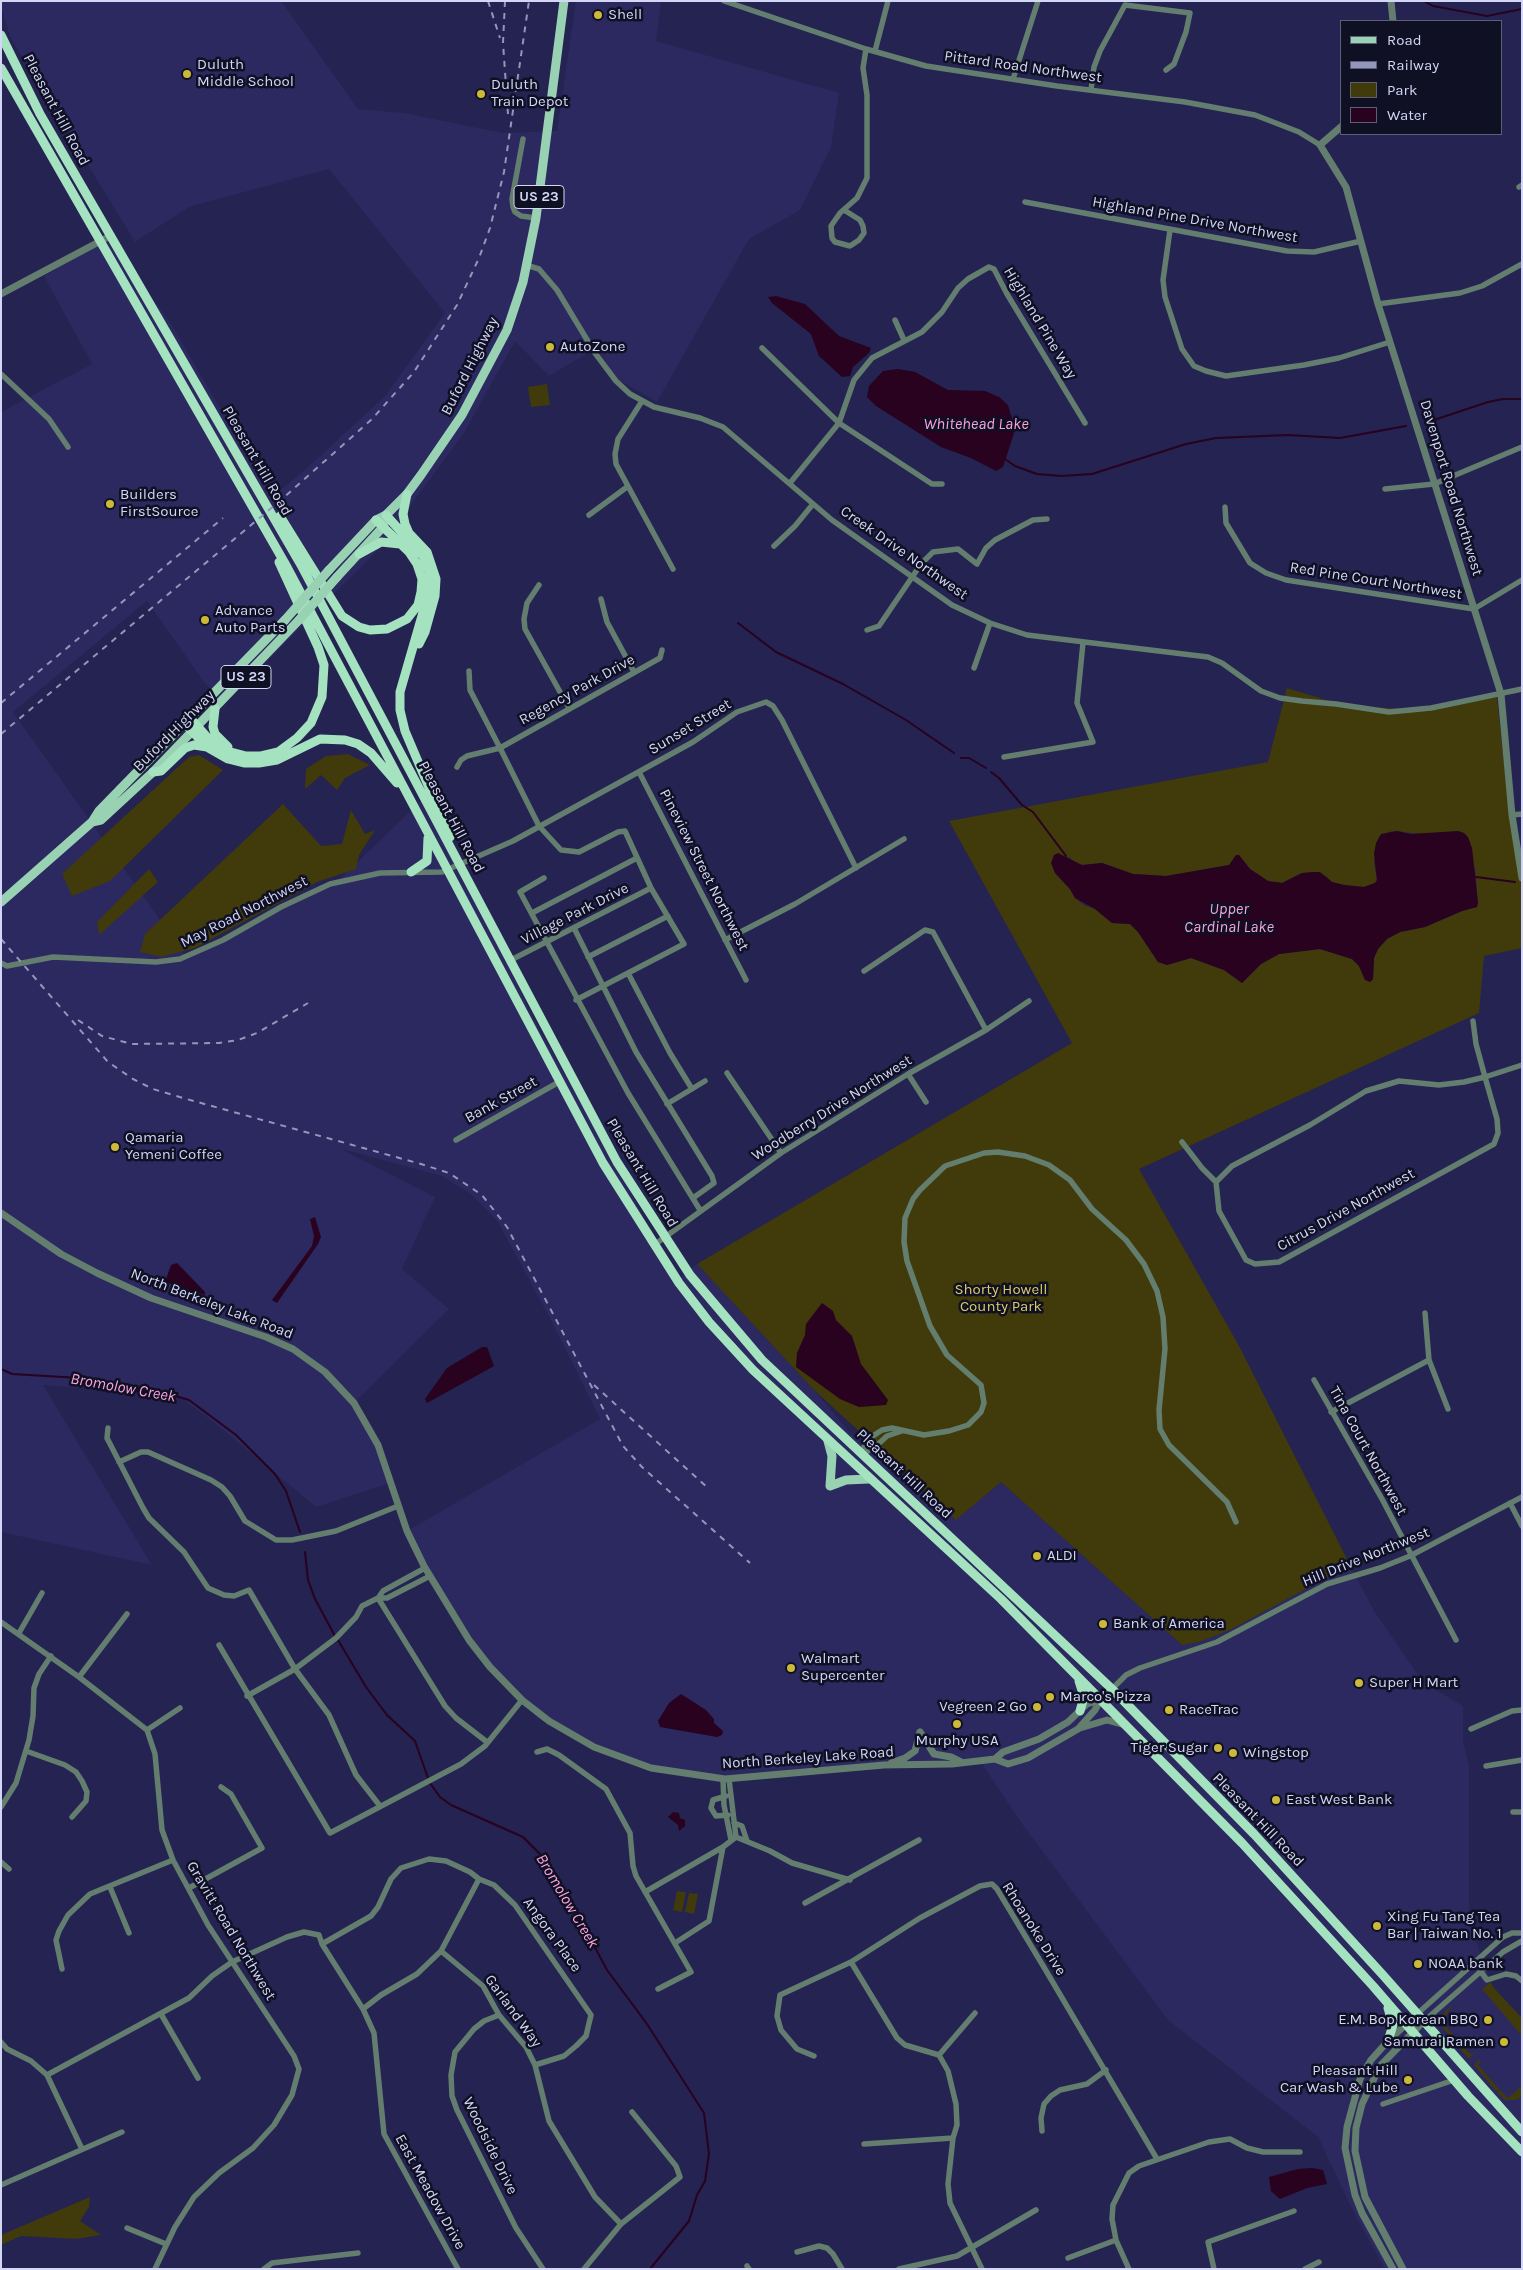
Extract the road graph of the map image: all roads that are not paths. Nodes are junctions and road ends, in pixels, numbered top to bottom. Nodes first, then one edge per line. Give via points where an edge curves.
1 (564, 1) edge
2 (724, 1) edge
3 (888, 1) edge
4 (1038, 1) edge
5 (1391, 1) edge
6 (744, 4) edge
7 (1393, 20) edge
8 (1, 35) edge
9 (866, 49) junction
10 (874, 51) junction
11 (1, 68) edge
12 (1166, 70) dead end
13 (1013, 79) junction
14 (1091, 90) junction
15 (1340, 128) edge
16 (523, 139) dead end
17 (1320, 145) junction
18 (1025, 202) dead end
19 (844, 210) junction
20 (536, 218) junction
21 (1170, 230) junction
22 (110, 236) junction
23 (101, 241) junction
24 (1361, 241) junction
25 (1522, 264) edge
26 (526, 265) junction
27 (1, 294) edge
28 (1378, 304) junction
29 (895, 320) dead end
30 (904, 340) junction
31 (1390, 342) junction
32 (762, 348) dead end
33 (1, 374) edge
34 (642, 401) junction
35 (839, 423) junction
36 (1085, 423) dead end
37 (68, 447) dead end
38 (1522, 447) edge
39 (242, 460) junction
40 (790, 483) junction
41 (942, 484) dead end
42 (1434, 484) junction
43 (627, 487) junction
44 (1385, 490) dead end
45 (246, 492) junction
46 (407, 494) junction
47 (813, 504) junction
48 (1225, 507) dead end
49 (590, 515) dead end
50 (386, 516) junction
51 (1047, 519) dead end
52 (376, 520) junction
53 (383, 526) junction
54 (402, 545) junction
55 (774, 546) dead end
56 (359, 554) junction
57 (673, 569) dead end
58 (913, 578) junction
59 (1522, 580) edge
60 (539, 585) dead end
61 (601, 599) dead end
62 (1474, 609) junction
63 (990, 623) junction
64 (867, 630) dead end
65 (1083, 643) junction
66 (662, 650) dead end
67 (407, 667) junction
68 (974, 668) dead end
69 (469, 671) dead end
70 (634, 672) junction
71 (1522, 689) edge
72 (1501, 694) junction
73 (569, 708) junction
74 (215, 709) junction
75 (188, 722) junction
76 (195, 729) junction
77 (297, 738) junction
78 (207, 747) junction
79 (500, 748) junction
80 (1004, 757) dead end
81 (457, 767) dead end
82 (153, 772) junction
83 (639, 772) junction
84 (410, 800) junction
85 (1522, 814) edge
86 (1512, 815) junction
87 (92, 822) junction
88 (539, 826) junction
89 (427, 830) junction
90 (904, 839) dead end
91 (637, 858) junction
92 (460, 866) junction
93 (856, 868) junction
94 (448, 870) junction
95 (411, 872) junction
96 (544, 878) dead end
97 (1522, 878) edge
98 (651, 888) junction
99 (1, 902) edge
100 (532, 914) junction
101 (668, 916) junction
102 (574, 928) junction
103 (725, 940) junction
104 (546, 942) junction
105 (588, 957) junction
106 (509, 961) junction
107 (4, 965) edge
108 (864, 971) dead end
109 (628, 973) junction
110 (746, 980) dead end
111 (602, 986) junction
112 (576, 1000) junction
113 (1029, 1001) dead end
114 (1473, 1021) dead end
115 (986, 1030) junction
116 (1522, 1065) edge
117 (728, 1073) dead end
118 (908, 1074) junction
119 (1484, 1077) junction
120 (705, 1081) dead end
121 (559, 1082) junction
122 (692, 1089) junction
123 (926, 1102) dead end
124 (667, 1104) junction
125 (456, 1140) dead end
126 (1182, 1142) dead end
127 (780, 1153) junction
128 (1216, 1182) junction
129 (693, 1198) junction
130 (700, 1210) junction
131 (1, 1213) edge
132 (664, 1238) junction
133 (654, 1245) junction
134 (1425, 1313) dead end
135 (1429, 1360) junction
136 (1314, 1380) dead end
137 (1448, 1409) dead end
138 (1331, 1412) junction
139 (108, 1428) dead end
140 (902, 1431) junction
141 (828, 1441) junction
142 (861, 1454) junction
143 (119, 1462) junction
144 (869, 1480) junction
145 (1522, 1497) edge
146 (1510, 1503) junction
147 (398, 1506) junction
148 (1236, 1522) dead end
149 (1522, 1526) edge
150 (1410, 1556) junction
151 (425, 1568) junction
152 (430, 1576) junction
153 (401, 1581) junction
154 (390, 1587) junction
155 (405, 1589) junction
156 (42, 1593) dead end
157 (394, 1594) junction
158 (378, 1598) junction
159 (127, 1614) dead end
160 (1, 1622) edge
161 (19, 1633) junction
162 (1456, 1640) dead end
163 (219, 1645) dead end
164 (51, 1656) junction
165 (295, 1669) junction
166 (79, 1677) junction
167 (1078, 1678) junction
168 (1112, 1689) junction
169 (247, 1696) junction
170 (522, 1700) junction
171 (1100, 1700) junction
172 (180, 1708) dead end
173 (1522, 1710) edge
174 (1080, 1711) junction
175 (1125, 1725) junction
176 (1078, 1729) junction
177 (1471, 1729) dead end
178 (147, 1730) junction
179 (487, 1742) junction
180 (26, 1751) junction
181 (537, 1752) dead end
182 (995, 1759) junction
183 (1522, 1760) edge
184 (961, 1762) junction
185 (884, 1765) junction
186 (1486, 1766) dead end
187 (726, 1779) junction
188 (221, 1787) dead end
189 (726, 1796) junction
190 (380, 1806) junction
191 (1, 1807) edge
192 (732, 1812) junction
193 (1513, 1812) dead end
194 (1522, 1812) edge
195 (725, 1816) junction
196 (72, 1817) dead end
197 (734, 1823) junction
198 (734, 1839) junction
199 (919, 1840) dead end
200 (747, 1841) junction
201 (723, 1847) junction
202 (173, 1860) junction
203 (1, 1862) edge
204 (9, 1869) dead end
205 (478, 1879) junction
206 (850, 1880) junction
207 (110, 1887) junction
208 (189, 1888) junction
209 (645, 1892) junction
210 (806, 1903) dead end
211 (129, 1933) dead end
212 (1522, 1933) edge
213 (1522, 1941) edge
214 (675, 1943) junction
215 (322, 1944) junction
216 (440, 1952) junction
217 (232, 1962) junction
218 (851, 1962) junction
219 (62, 1969) dead end
220 (1481, 1972) junction
221 (1522, 1981) edge
222 (658, 1990) dead end
223 (1384, 1999) junction
224 (363, 2009) junction
225 (974, 2013) dead end
226 (161, 2014) junction
227 (499, 2015) junction
228 (1420, 2018) junction
229 (1409, 2028) junction
230 (1388, 2041) junction
231 (1, 2042) edge
232 (939, 2055) junction
233 (814, 2056) dead end
234 (535, 2065) junction
235 (1106, 2070) junction
236 (47, 2075) junction
237 (198, 2078) dead end
238 (1454, 2080) junction
239 (1383, 2104) dead end
240 (632, 2112) dead end
241 (1042, 2131) dead end
242 (122, 2132) dead end
243 (1522, 2132) edge
244 (953, 2138) junction
245 (864, 2144) dead end
246 (82, 2149) junction
247 (1300, 2152) dead end
248 (1522, 2152) edge
249 (1157, 2159) junction
250 (1, 2186) edge
251 (1036, 2210) dead end
252 (1294, 2211) dead end
253 (621, 2224) junction
254 (127, 2228) dead end
255 (1116, 2240) junction
256 (166, 2244) junction
257 (971, 2249) junction
258 (796, 2252) dead end
259 (358, 2253) dead end
260 (1068, 2258) dead end
261 (1318, 2262) dead end
262 (155, 2269) edge
263 (264, 2269) edge
264 (458, 2269) edge
265 (543, 2269) edge
266 (584, 2269) edge
267 (842, 2269) edge
268 (899, 2269) edge
269 (982, 2269) edge
270 (1128, 2269) edge
271 (1214, 2269) edge
272 (1305, 2269) edge
273 (1393, 2269) edge
274 (1403, 2269) edge

1 - 20 main road, Buford Highway / US 23
2 - 6 street, Pittard Road Northwest
3 - 10 street
4 - 13 street
5 - 7 street
6 - 9 street, Pittard Road Northwest
8 - 22 highway, Pleasant Hill Road via 40,114
9 - 10 street, Pittard Road Northwest
9 - 19 street via 863,68 867,95 867,178 858,198
10 - 13 street, Pittard Road Northwest via 926,66
11 - 23 highway, Pleasant Hill Road
12 - 14 street via 1174,64 1190,12 1125,5 1100,51
13 - 14 street, Pittard Road Northwest
14 - 17 street, Pittard Road Northwest via 1256,115 1299,132
15 - 17 street
16 - 20 street via 513,207 521,216
17 - 24 street, Davenport Road Northwest via 1346,187
18 - 21 street, Highland Pine Drive Northwest
19 - 19 street via 831,226 832,238 842,246 850,246 864,233 863,226 860,220
20 - 26 main road, Buford Highway / US 23
21 - 24 street, Highland Pine Drive Northwest via 1286,251 1314,252
21 - 31 street via 1163,280 1165,297 1182,349 1194,366 1226,376 1339,358
22 - 23 street
22 - 39 highway, Pleasant Hill Road
23 - 27 street
23 - 45 highway, Pleasant Hill Road
24 - 28 street, Davenport Road Northwest
25 - 28 street via 1482,286 1460,293
26 - 34 street, Creek Drive Northwest via 539,269 557,290 616,381
26 - 46 main road, Buford Highway / US 23 via 507,330 459,420
28 - 31 street, Davenport Road Northwest
29 - 30 street
30 - 35 street, Highland Pine Way via 872,358 854,380
30 - 36 street, Highland Pine Way via 922,332 968,279 989,267 994,269
31 - 42 street, Davenport Road Northwest
32 - 35 street
33 - 37 street via 49,419
34 - 40 street, Creek Drive Northwest via 723,427
34 - 43 street via 615,446 616,464
35 - 40 street, Highland Pine Way
35 - 41 street via 932,484
38 - 42 street
39 - 54 highway via 342,616 358,627 387,629 407,619 418,605 422,579 418,564
39 - 92 highway, Pleasant Hill Road via 301,564
40 - 47 street, Creek Drive Northwest
42 - 44 street
42 - 62 street, Davenport Road Northwest
43 - 49 street
43 - 57 street
45 - 77 highway via 324,665 325,684 318,710
45 - 84 highway, Pleasant Hill Road
46 - 50 main road, Buford Highway / US 23
46 - 67 highway via 403,514 405,524 427,552 436,579 425,632
47 - 55 street
47 - 58 street, Creek Drive Northwest
48 - 62 street, Red Pine Court Northwest via 1226,523 1239,545 1250,562 1266,573 1286,580
50 - 52 main road, Buford Highway / US 23
50 - 53 main road, Buford Highway / US 23
50 - 67 highway via 423,556 429,571 430,588
51 - 58 street via 1033,520 995,540 977,564 958,549 933,552
52 - 53 highway
52 - 75 main road, Buford Highway / US 23, bridge
53 - 54 highway
53 - 56 main road, Buford Highway / US 23
54 - 56 highway via 381,542
56 - 74 main road, Buford Highway / US 23, bridge
58 - 63 street, Creek Drive Northwest via 952,605
58 - 64 street via 879,626
59 - 62 street
60 - 73 street via 528,603 525,630
61 - 70 street via 607,622
62 - 72 street, Davenport Road Northwest
63 - 65 street, Creek Drive Northwest via 1027,635
63 - 68 street
65 - 72 street, Creek Drive Northwest via 1208,657 1222,663 1261,691 1302,702 1389,712 1431,708
65 - 80 street via 1078,703 1093,742
66 - 70 street, Regency Park Drive via 660,658
67 - 92 highway via 400,692 405,731
69 - 79 street via 470,690
70 - 73 street, Regency Park Drive
71 - 72 street, Creek Drive Northwest
72 - 86 street, Davenport Road Northwest
73 - 79 street, Regency Park Drive
74 - 76 main road, Buford Highway / US 23
74 - 77 highway via 215,734 230,749 260,752
75 - 76 highway
75 - 87 main road, Buford Highway / US 23 via 99,811
76 - 77 highway via 227,752 246,756 278,752
76 - 78 highway
76 - 82 main road, Buford Highway / US 23
78 - 82 highway via 194,745 184,748 161,771
78 - 84 highway via 228,759 260,763 276,760 320,739 345,740 371,753
79 - 81 street, Regency Park Drive via 467,756
79 - 88 street
82 - 87 main road, Buford Highway / US 23 via 101,820
83 - 88 street, Sunset Street
83 - 93 street, Sunset Street via 693,742 737,712 766,702 773,706 782,720
83 - 103 street, Pineview Street Northwest
84 - 89 highway, Pleasant Hill Road
85 - 86 street
86 - 97 street, Davenport Road Northwest
87 - 99 main road, Buford Highway / US 23
88 - 91 street via 554,844 568,852 579,852 625,831
88 - 92 street, Sunset Street
89 - 94 highway, Pleasant Hill Road
89 - 95 highway via 427,861
90 - 93 street
91 - 98 street
91 - 100 street
92 - 94 street, May Road Northwest
92 - 106 highway, Pleasant Hill Road
93 - 103 street
94 - 95 street, May Road Northwest
94 - 121 highway, Pleasant Hill Road
95 - 107 street, May Road Northwest via 380,873 330,884 180,959 156,962 53,957
96 - 100 street via 520,892
98 - 101 street
98 - 102 street, Village Park Drive
100 - 104 street
101 - 105 street
101 - 109 street via 684,944
102 - 104 street, Village Park Drive
102 - 105 street
103 - 110 street, Pineview Street Northwest
104 - 106 street, Village Park Drive
104 - 112 street
105 - 111 street
106 - 132 highway, Pleasant Hill Road via 617,1162
108 - 115 street via 925,930 933,932
109 - 111 street
109 - 122 street
111 - 112 street
111 - 124 street
112 - 129 street via 628,1093
113 - 115 street, Woodberry Drive Northwest
114 - 119 street
115 - 118 street, Woodberry Drive Northwest
116 - 119 street
117 - 127 street
118 - 123 street
118 - 127 street, Woodberry Drive Northwest
119 - 128 street via 1439,1085 1399,1081 1366,1091 1232,1166
119 - 128 street, Citrus Drive Northwest via 1497,1119 1498,1133 1494,1144 1279,1262 1255,1264 1246,1260 1219,1211
120 - 122 street
121 - 125 street, Bank Street
121 - 133 highway, Pleasant Hill Road via 603,1163
122 - 124 street
124 - 129 street via 714,1183
126 - 128 street
127 - 130 street, Woodberry Drive Northwest
129 - 130 street
130 - 132 street, Woodberry Drive Northwest
131 - 147 street, North Berkeley Lake Road via 74,1262 124,1286 266,1337 307,1357 354,1403 378,1445
132 - 133 street, Woodberry Drive Northwest
132 - 142 highway, Pleasant Hill Road via 721,1313 762,1360
133 - 141 highway, Pleasant Hill Road via 709,1322 753,1370
134 - 135 street
135 - 137 street
135 - 138 street
136 - 138 street, Tina Court Northwest
138 - 150 street, Tina Court Northwest via 1382,1499
139 - 143 street via 107,1438
140 - 142 street via 887,1436
140 - 142 street via 882,1430 867,1440
140 - 148 street via 924,1435 958,1429 982,1412 984,1403 981,1385 947,1355 930,1326 907,1261 905,1218 913,1199 936,1172 960,1160 998,1152 1025,1156 1049,1165 1070,1180 1092,1209 1126,1240 1144,1264 1157,1290 1163,1318 1165,1349 1160,1429 1169,1445 1228,1502
141 - 144 highway, Pleasant Hill Road
141 - 144 main road via 832,1461 830,1486 846,1480
142 - 168 highway, Pleasant Hill Road
143 - 147 street via 148,1452 211,1480 230,1496 245,1521 276,1540 336,1531
143 - 165 street via 149,1518 184,1552 208,1588 234,1596 249,1590
144 - 167 highway, Pleasant Hill Road via 1001,1600
145 - 146 street, Hill Drive Northwest
146 - 149 street
146 - 150 street, Hill Drive Northwest
147 - 151 street, North Berkeley Lake Road
150 - 162 street, Tina Court Northwest
150 - 168 street, Hill Drive Northwest via 1328,1584 1217,1642 1140,1668 1126,1675
151 - 152 street, North Berkeley Lake Road
151 - 153 street
152 - 155 street
152 - 170 street, North Berkeley Lake Road via 469,1640
153 - 154 street
153 - 155 street
154 - 157 street
154 - 158 street
155 - 157 street
156 - 161 street
157 - 158 street
158 - 165 street via 362,1606 336,1638
158 - 179 street via 445,1706
159 - 166 street
160 - 161 street
161 - 164 street
163 - 169 street
164 - 166 street
164 - 180 street via 34,1688 33,1716
165 - 169 street
165 - 190 street via 329,1715 356,1775
166 - 178 street
167 - 171 highway, Pleasant Hill Road
167 - 174 highway via 1084,1696
168 - 171 street, North Berkeley Lake Road
168 - 228 highway, Pleasant Hill Road via 1254,1834
169 - 190 street via 330,1833
170 - 179 street
170 - 187 street, North Berkeley Lake Road via 572,1736 624,1759 651,1768
171 - 174 street, North Berkeley Lake Road via 1087,1704
171 - 175 highway, Pleasant Hill Road
171 - 176 street, North Berkeley Lake Road
172 - 178 street
173 - 177 street via 1512,1711
174 - 182 street, North Berkeley Lake Road via 1039,1739 1003,1752
175 - 176 street via 1107,1720
175 - 223 highway, Pleasant Hill Road via 1242,1843
176 - 182 street, North Berkeley Lake Road via 1028,1758 1008,1764
178 - 202 street, Gravitt Road Northwest via 155,1754 162,1830
179 - 190 street via 461,1764
180 - 191 street via 16,1783
180 - 196 street via 55,1760 76,1772 87,1792 86,1801
181 - 209 street via 547,1749 560,1755 606,1789 630,1833 633,1866
182 - 184 street, North Berkeley Lake Road
183 - 186 street
184 - 185 street, North Berkeley Lake Road
184 - 185 street via 934,1754 920,1732 915,1751
185 - 187 street, North Berkeley Lake Road
187 - 189 street
188 - 208 street via 231,1794 262,1848
189 - 192 street
189 - 195 street
189 - 195 street via 712,1800 711,1808 716,1816
192 - 195 street
192 - 197 street
193 - 194 street
195 - 198 street
197 - 198 street
197 - 200 street via 742,1826
198 - 200 street
198 - 201 street
199 - 206 street
200 - 206 street via 792,1863
201 - 209 street
201 - 214 street via 709,1921
202 - 207 street
202 - 208 street, Gravitt Road Northwest
203 - 204 street
205 - 215 street, Angora Place via 446,1861 429,1860 401,1868 391,1879 371,1916
205 - 216 street
205 - 234 street, Angora Place via 494,1885 515,1905 591,2014 586,2036 576,2046 564,2056
206 - 210 street
207 - 211 street
207 - 219 street via 90,1894 68,1915 56,1940
208 - 217 street, Gravitt Road Northwest
209 - 214 street
212 - 228 street via 1502,1937
213 - 220 street via 1503,1952
214 - 222 street via 691,1972
215 - 217 street, East Meadow Drive via 319,1935 304,1932
215 - 224 street, East Meadow Drive
216 - 224 street via 417,1974
216 - 227 street, Garland Way via 483,1986
217 - 226 street via 189,1998
217 - 256 street, Gravitt Road Northwest via 294,2056 299,2069 297,2081 274,2124 253,2148 219,2173 194,2198
218 - 232 street via 897,2038 905,2045
218 - 233 street, Rhoanoke Drive via 780,1995 777,2016 781,2030 797,2048
218 - 235 street, Rhoanoke Drive via 920,1918 980,1886 992,1884
220 - 221 street via 1487,1980 1506,1974
220 - 228 street
223 - 229 highway, Pleasant Hill Road
223 - 230 highway via 1394,2025
224 - 264 street, East Meadow Drive via 374,2033 384,2134
225 - 232 street
226 - 236 street
226 - 237 street
227 - 234 street, Garland Way via 526,2047
227 - 265 street, Woodside Drive via 474,2028 455,2052 452,2096 516,2228
228 - 229 street
228 - 243 highway, Pleasant Hill Road
229 - 230 street
229 - 238 highway, Pleasant Hill Road
229 - 274 street via 1370,2084 1359,2115 1355,2151 1365,2197
230 - 273 street via 1360,2079 1349,2114 1345,2148 1359,2204
231 - 236 street
232 - 244 street via 948,2071 956,2104 957,2125
234 - 253 street, Garland Way via 550,2121 595,2197
235 - 241 street via 1087,2084 1060,2090 1051,2096 1044,2104
235 - 249 street, Rhoanoke Drive
236 - 246 street
238 - 239 street
238 - 248 highway, Pleasant Hill Road
240 - 253 street via 676,2166 680,2177
242 - 246 street
244 - 245 street
244 - 257 street via 948,2184 950,2203
246 - 250 street
247 - 249 street via 1263,2152 1230,2139 1209,2142
249 - 255 street via 1129,2173 1117,2194 1112,2219
251 - 257 street
252 - 271 street via 1208,2242
253 - 266 street
254 - 256 street
255 - 260 street
255 - 270 street
256 - 262 street, Gravitt Road Northwest
257 - 268 street via 957,2256
257 - 269 street
258 - 267 street via 819,2246 827,2248
259 - 263 street via 272,2263
261 - 272 street

